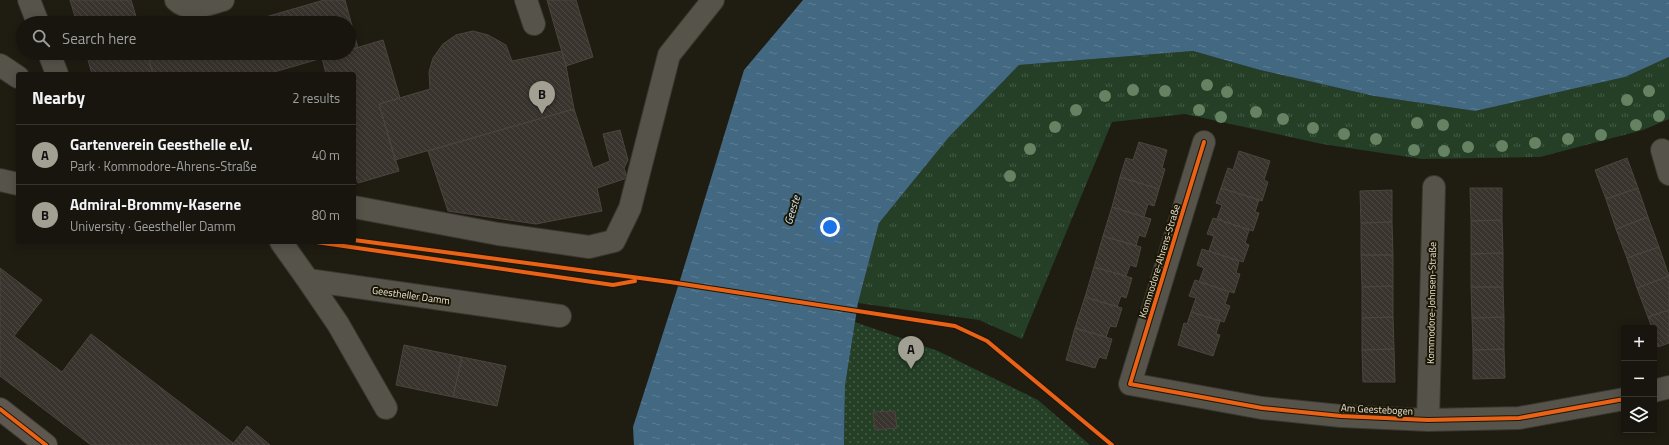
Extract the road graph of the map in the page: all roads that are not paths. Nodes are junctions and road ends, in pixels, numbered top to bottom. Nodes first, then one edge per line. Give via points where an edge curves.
1 (29, 0) edge
2 (176, 0) edge
3 (223, 0) edge
4 (526, 0) edge
5 (713, 0) edge
6 (35, 16) edge
7 (534, 24) dead end
8 (52, 60) edge
9 (0, 65) edge
10 (56, 72) edge
11 (16, 77) edge
12 (1204, 142) dead end
13 (1662, 150) dead end
14 (1669, 174) edge
15 (0, 180) edge
16 (16, 184) edge
17 (1434, 187) dead end
18 (356, 207) edge
19 (282, 244) edge
20 (308, 280) junction
21 (560, 316) dead end
22 (1130, 384) joint
23 (1669, 387) edge
24 (1657, 390) edge
25 (1621, 400) edge
26 (386, 408) dead end
27 (0, 409) edge
28 (1428, 420) junction
29 (46, 445) edge

1 - 6 street
2 - 3 street via 194,8
4 - 7 street
5 - 18 street via 669,55 630,208 614,241 589,247 498,234
8 - 10 street
9 - 11 street
12 - 22 street, Kommodore-Ahrens-Straße
13 - 14 street
15 - 16 street
17 - 28 street, Kommodore-Johnsen-Straße
19 - 20 street
20 - 21 street, Geestheller Damm
20 - 26 street via 338,324
22 - 28 street, Am Geestebogen via 1262,408 1340,416
23 - 24 street
25 - 28 street, Am Geestebogen via 1519,418
27 - 29 main road

